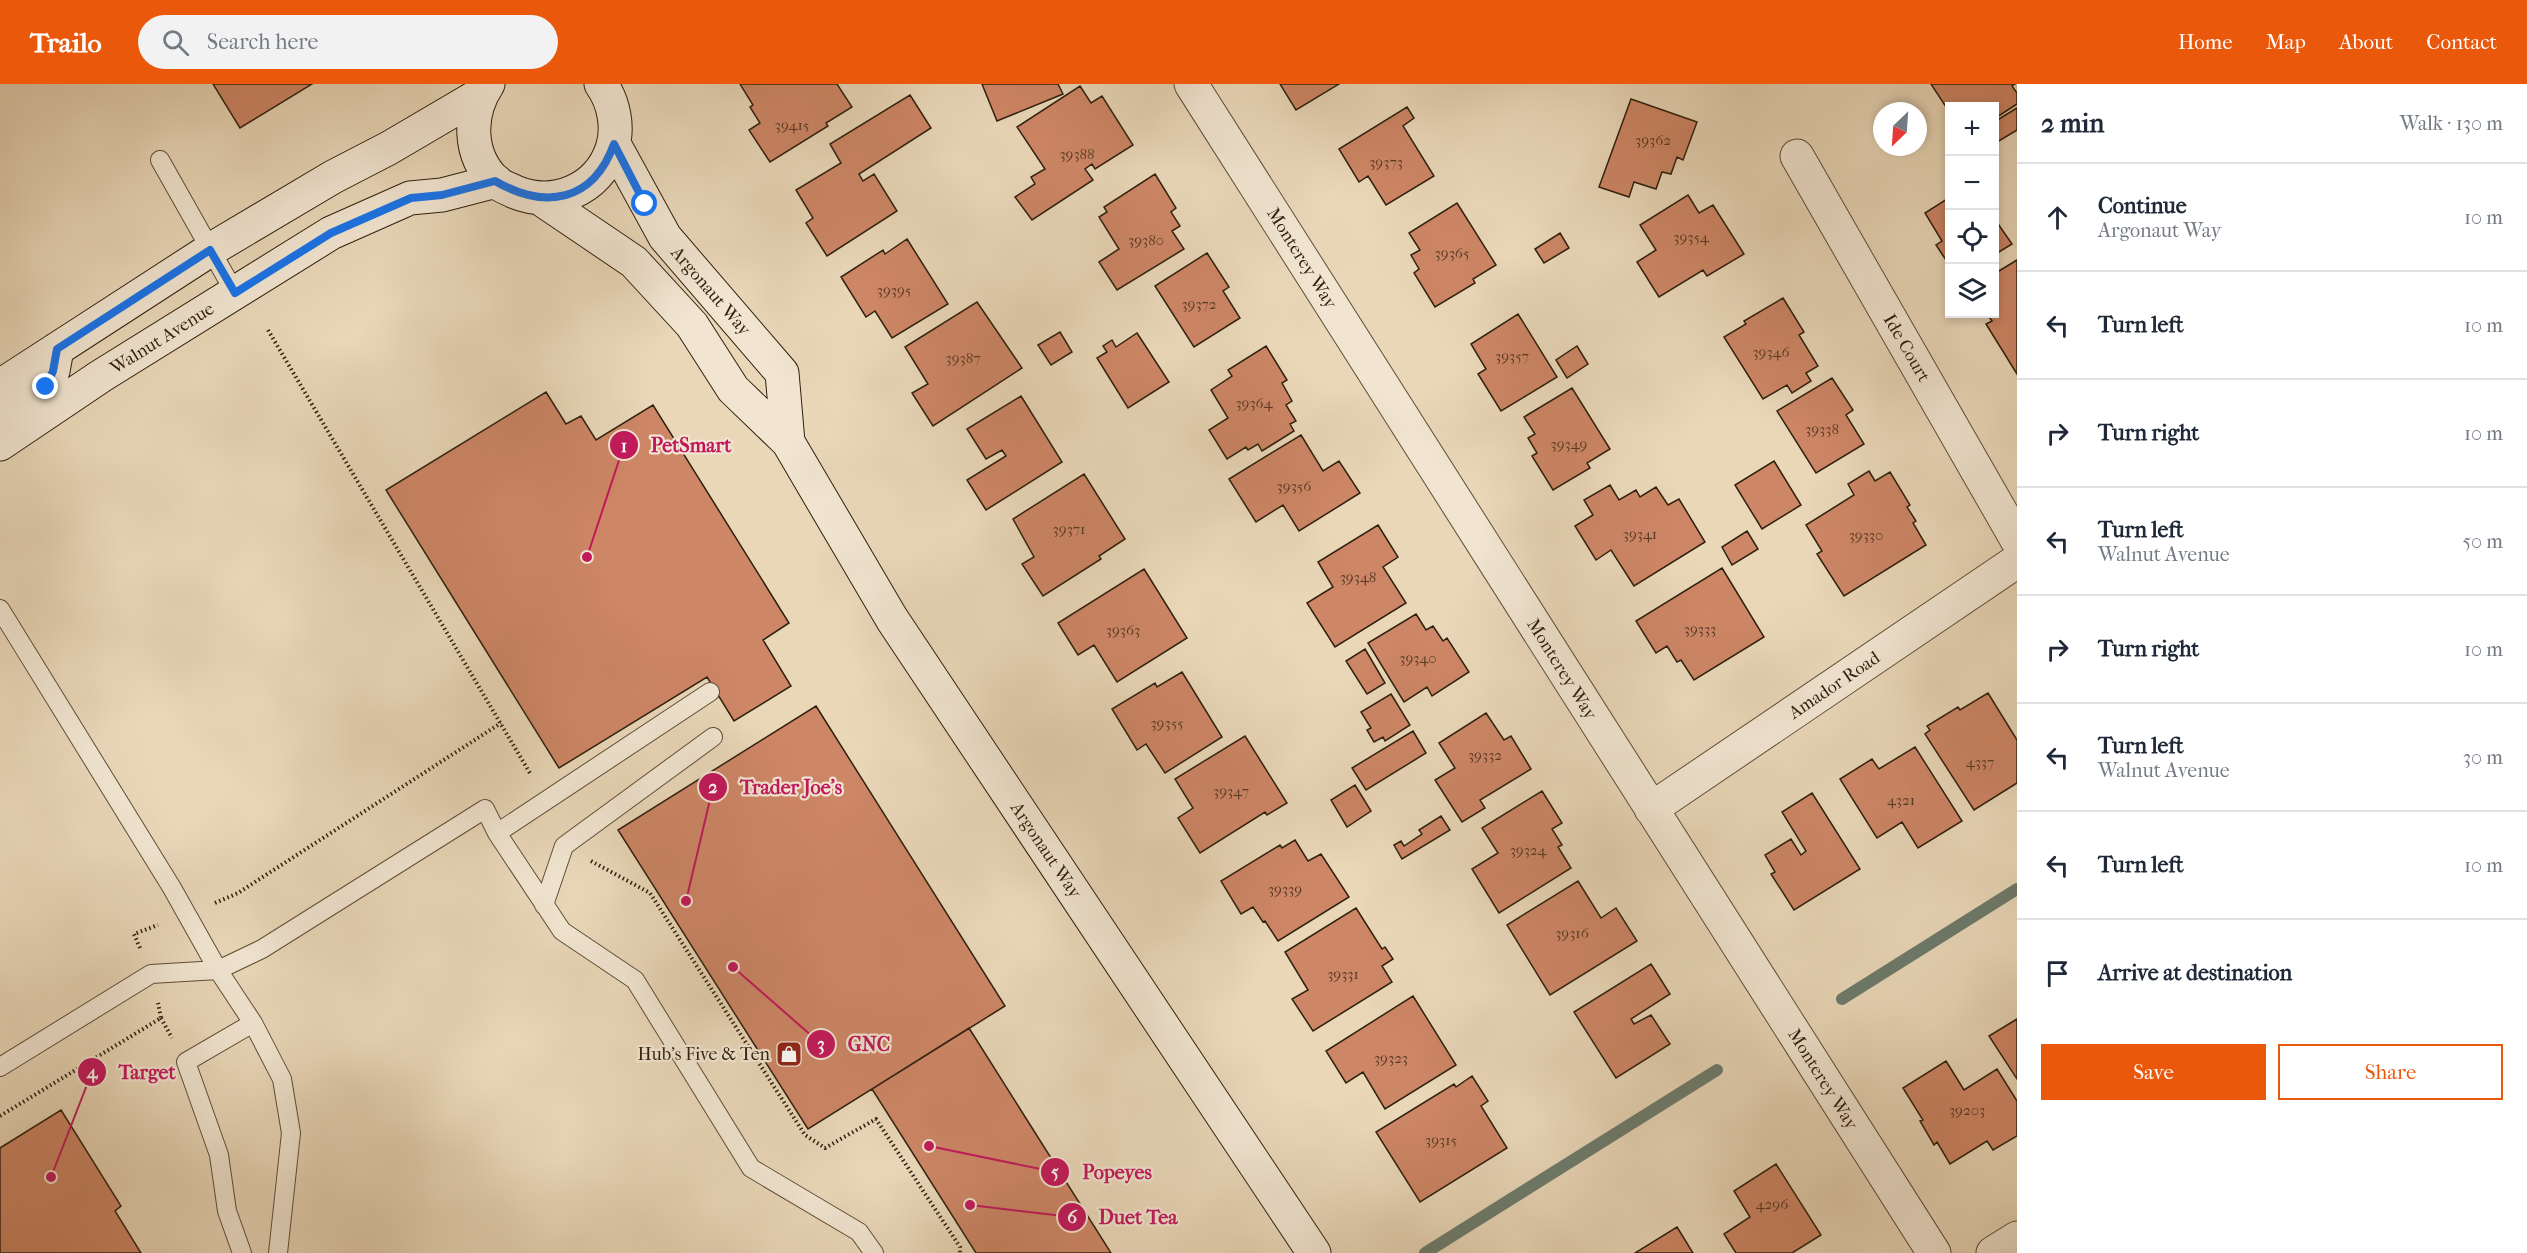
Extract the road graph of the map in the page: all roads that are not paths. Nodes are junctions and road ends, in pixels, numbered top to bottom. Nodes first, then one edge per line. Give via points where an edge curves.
1 (601, 84) edge
2 (1191, 84) edge
3 (485, 89) edge
4 (614, 144) junction
5 (1797, 156) dead end
6 (160, 160) dead end
7 (495, 181) junction
8 (541, 199) junction
9 (210, 250) junction
10 (235, 293) junction
11 (57, 349) junction
12 (0, 386) edge
13 (0, 416) edge
14 (788, 442) junction
15 (0, 444) edge
16 (2017, 540) edge
17 (2017, 561) edge
18 (0, 609) edge
19 (710, 692) dead end
20 (713, 737) dead end
21 (1651, 809) junction
22 (497, 833) junction
23 (544, 905) junction
24 (218, 970) junction
25 (253, 1023) junction
26 (0, 1067) edge
27 (2017, 1238) edge
28 (242, 1253) edge
29 (278, 1253) edge
30 (874, 1253) edge
31 (1314, 1253) edge
32 (1934, 1253) edge
33 (1993, 1253) edge

1 - 4 street via 614,114
2 - 21 street, Monterey Way
3 - 7 street via 475,110 473,128 475,146
3 - 9 street
4 - 8 street via 608,159 589,183 561,197
4 - 14 street, Argonaut Way via 665,237 782,373
5 - 16 street, Ide Court
6 - 9 lane
7 - 8 street, Argonaut Way
7 - 10 street, Walnut Avenue via 442,195 411,198 331,233
8 - 14 street, Argonaut Way via 634,262 692,325 734,389
9 - 10 lane
9 - 11 street
10 - 15 street, Walnut Avenue via 100,376
11 - 12 street
11 - 13 street via 46,387
14 - 31 street, Argonaut Way via 892,619
17 - 21 street, Amador Road
18 - 24 lane
19 - 22 lane
20 - 23 lane via 564,846
21 - 32 street, Monterey Way
22 - 23 lane
22 - 24 lane via 485,809 262,949
23 - 30 lane via 562,931 635,980 751,1167 859,1232
24 - 25 lane
24 - 26 lane via 151,974
25 - 28 lane via 186,1062 219,1155 227,1210
25 - 29 lane via 282,1079 291,1132
27 - 33 street

